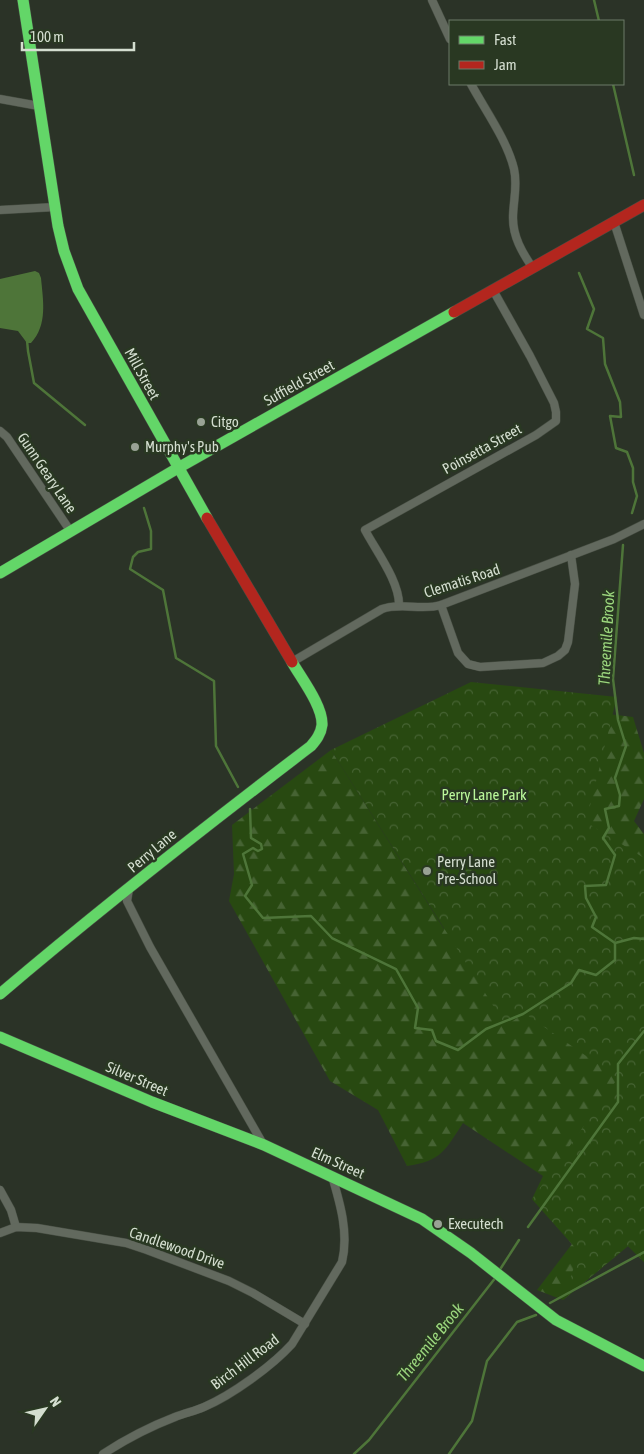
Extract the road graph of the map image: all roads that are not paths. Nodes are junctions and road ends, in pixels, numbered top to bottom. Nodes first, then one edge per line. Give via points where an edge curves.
1 (432, 0) edge
2 (20, 1) edge
3 (449, 37) edge
4 (472, 85) edge
5 (0, 99) edge
6 (39, 106) junction
7 (644, 205) edge
8 (55, 208) junction
9 (0, 210) edge
10 (644, 211) edge
11 (614, 222) junction
12 (532, 267) junction
13 (493, 290) junction
14 (644, 315) edge
15 (0, 431) edge
16 (178, 468) junction
17 (644, 524) edge
18 (70, 532) junction
19 (572, 555) junction
20 (0, 573) edge
21 (441, 605) junction
22 (399, 606) junction
23 (292, 662) junction
24 (321, 730) joint
25 (129, 889) junction
26 (0, 994) edge
27 (0, 1037) edge
28 (264, 1146) junction
29 (332, 1176) junction
30 (0, 1190) edge
31 (16, 1227) junction
32 (0, 1233) edge
33 (305, 1324) junction
34 (644, 1366) edge
35 (103, 1454) edge

1 - 3 street
2 - 6 street, Mill Street
4 - 12 street via 512,162 516,188 513,229
5 - 6 street
6 - 8 street, Mill Street
7 - 11 street, Suffield Street
8 - 9 street
8 - 16 street, Mill Street via 64,251 78,289
10 - 11 street, Suffield Street
11 - 12 street, Suffield Street
11 - 14 street
12 - 13 street, Suffield Street
13 - 16 street, Suffield Street
13 - 22 street, Poinsetta Street via 554,403 556,421 365,530 394,584
15 - 18 street, Gunn Geary Lane
16 - 18 street, Suffield Street
16 - 23 street, Mill Street
17 - 19 street, Clematis Road
18 - 20 street, Suffield Street
19 - 21 street, Clematis Road
19 - 21 street via 575,584 568,642 562,654 551,661 480,667 468,664 458,653
21 - 22 street, Clematis Road via 427,608
22 - 23 street, Clematis Road via 382,609
23 - 24 street, Mill Street via 320,712
24 - 25 street, Perry Lane via 311,746
25 - 26 street, Perry Lane
25 - 28 street via 127,901 150,947
27 - 28 street, Silver Street
28 - 29 street, Elm Street
29 - 33 street, Birch Hill Road via 343,1222 344,1254
29 - 34 street, Elm Street via 422,1219 556,1320
30 - 31 street via 12,1210
31 - 32 street, Candlewood Drive
31 - 33 street, Candlewood Drive via 126,1243 147,1250 235,1284
33 - 35 street, Birch Hill Road via 283,1354 241,1385 204,1407 143,1430

